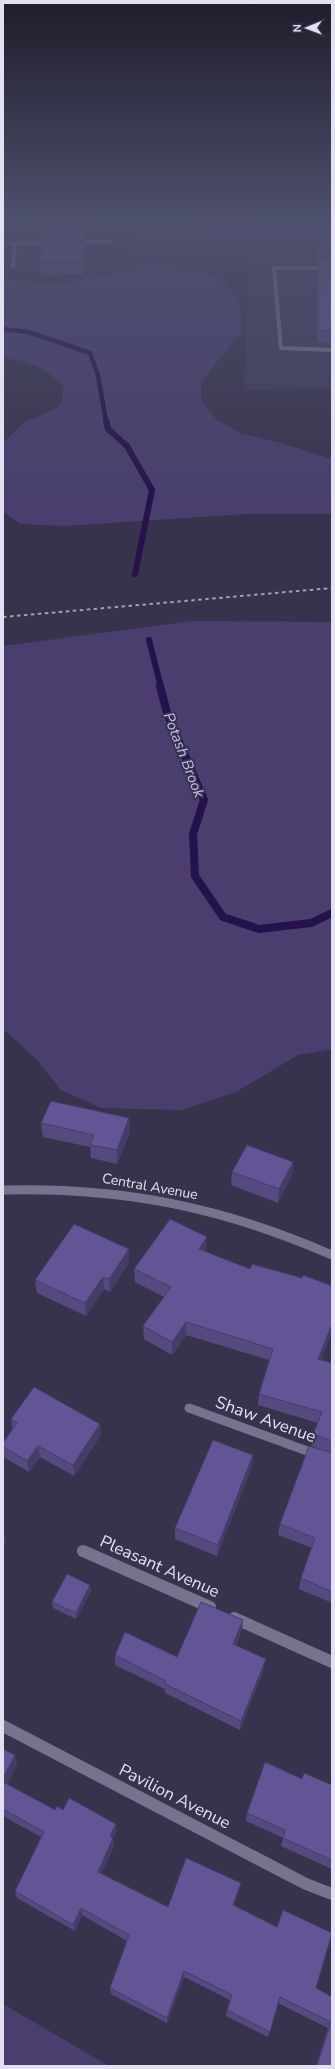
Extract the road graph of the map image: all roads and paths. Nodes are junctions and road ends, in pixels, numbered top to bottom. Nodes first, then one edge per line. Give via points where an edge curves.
1 (278, 312) edge
2 (332, 350) edge
3 (3, 1190) edge
4 (332, 1255) edge
5 (189, 1408) dead end
6 (332, 1460) edge
7 (83, 1551) dead end
8 (332, 1662) edge
9 (3, 1726) edge
10 (332, 1894) edge

1 - 2 street via 281,348
3 - 4 street, Central Avenue via 92,1191 174,1201 251,1223
5 - 6 street, Shaw Avenue
7 - 8 street, Pleasant Avenue
9 - 10 street, Pavilion Avenue via 306,1884

